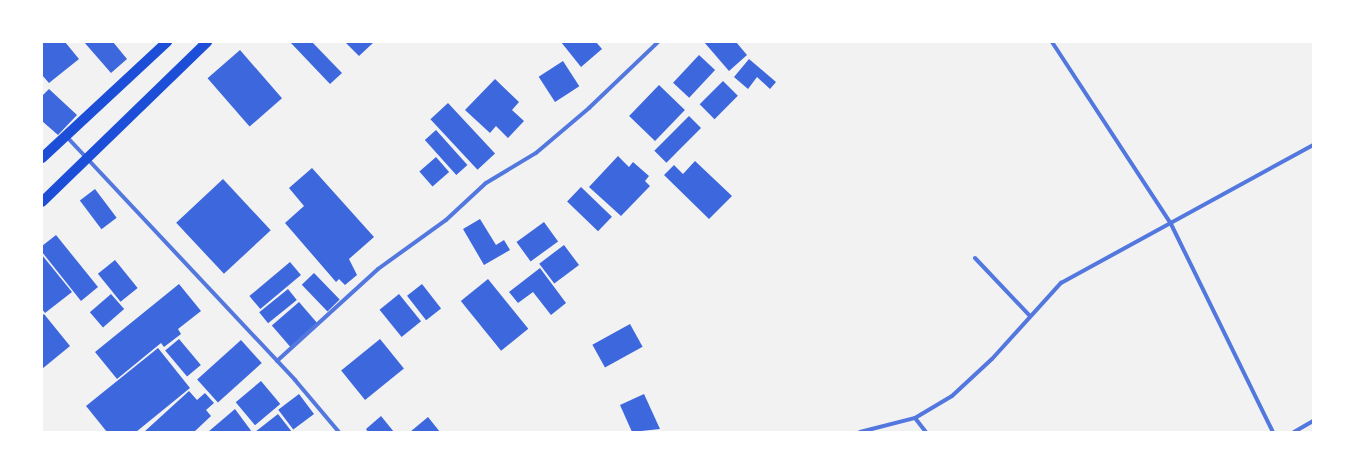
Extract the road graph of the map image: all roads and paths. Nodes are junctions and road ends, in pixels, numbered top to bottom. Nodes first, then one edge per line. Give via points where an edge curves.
1 (167, 42) edge
2 (207, 42) edge
3 (658, 42) edge
4 (1052, 42) edge
5 (66, 136) junction
6 (1313, 145) edge
7 (42, 158) edge
8 (87, 162) junction
9 (42, 202) edge
10 (1170, 222) junction
11 (976, 258) dead end
12 (1029, 315) junction
13 (277, 361) junction
14 (915, 418) junction
15 (1313, 421) edge
16 (339, 432) edge
17 (860, 432) edge
18 (926, 432) edge
19 (1273, 432) edge
20 (1294, 432) edge

1 - 5 main road
2 - 8 main road
3 - 13 street via 590,108 536,153 486,183 446,220 378,269
4 - 10 street
5 - 7 main road
5 - 8 street
6 - 10 street via 1266,174
8 - 9 main road
8 - 13 street
10 - 12 street via 1061,283
10 - 19 street
11 - 12 street
12 - 14 street via 974,377
13 - 16 street
14 - 17 street
14 - 18 street
15 - 20 street

